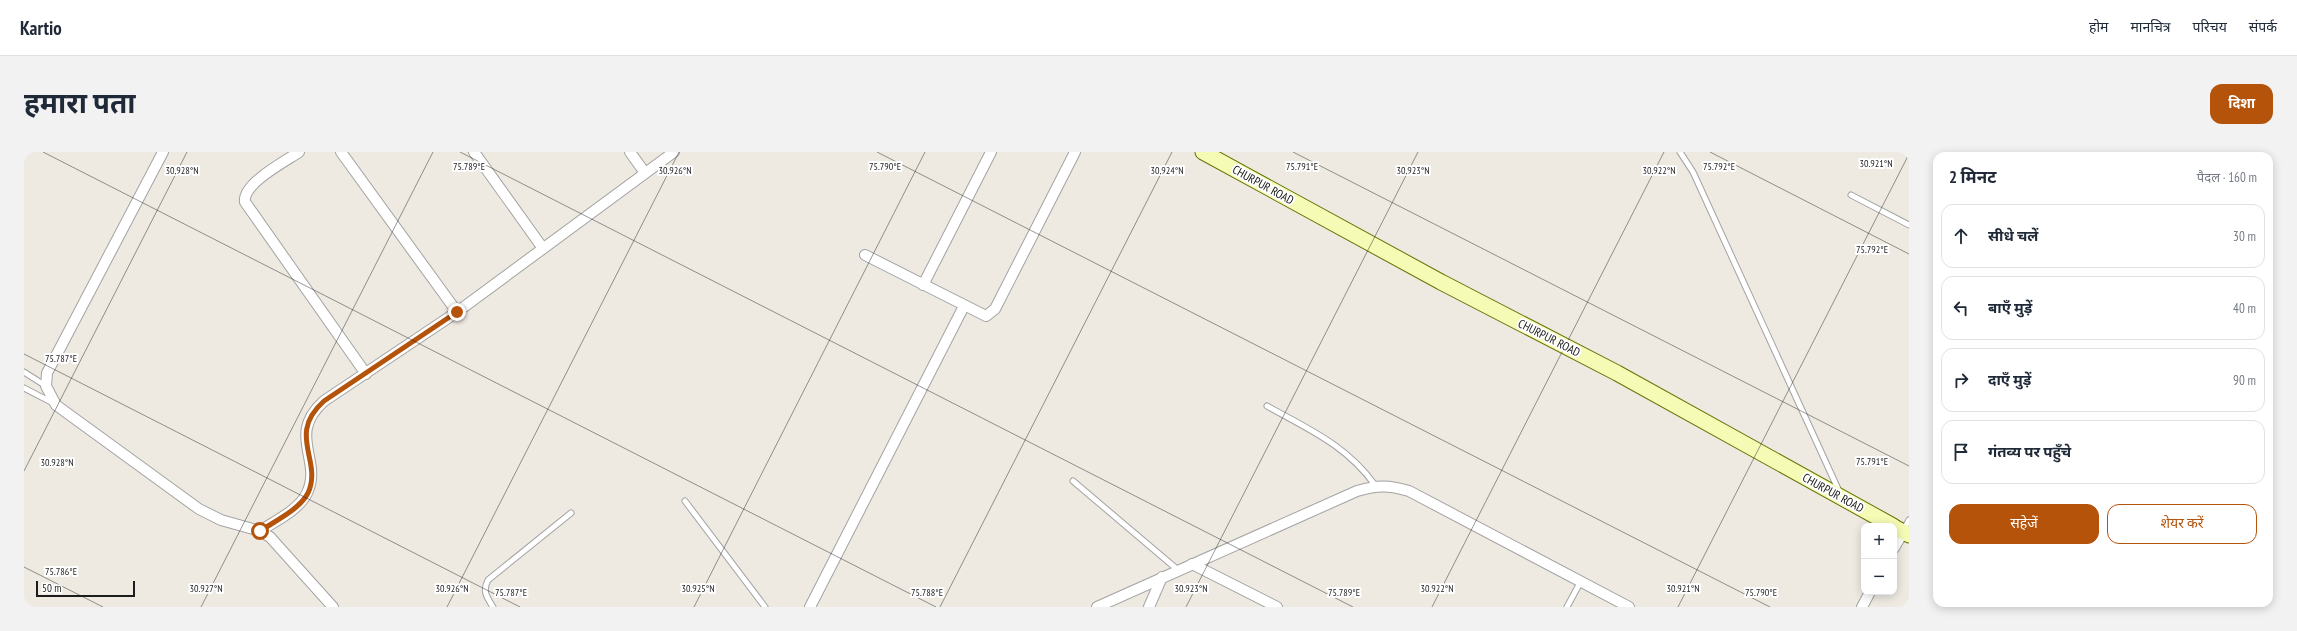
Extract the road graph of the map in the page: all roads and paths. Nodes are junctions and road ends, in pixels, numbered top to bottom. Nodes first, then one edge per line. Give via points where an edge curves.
1 (163, 152) edge
2 (299, 152) edge
3 (341, 152) edge
4 (474, 152) edge
5 (630, 152) edge
6 (674, 152) edge
7 (991, 152) edge
8 (1075, 152) edge
9 (1203, 152) edge
10 (1680, 152) edge
11 (644, 173) junction
12 (1851, 195) dead end
13 (1909, 225) edge
14 (542, 247) junction
15 (865, 255) dead end
16 (923, 285) junction
17 (964, 306) junction
18 (457, 312) junction
19 (24, 372) edge
20 (366, 374) junction
21 (46, 386) junction
22 (24, 388) edge
23 (56, 405) junction
24 (1267, 406) dead end
25 (1073, 481) dead end
26 (1375, 485) junction
27 (1842, 497) junction
28 (685, 501) dead end
29 (571, 513) dead end
30 (1902, 528) edge
31 (260, 531) junction
32 (1897, 540) edge
33 (1192, 564) junction
34 (1178, 570) junction
35 (1162, 577) junction
36 (1581, 581) junction
37 (1868, 595) edge
38 (333, 607) edge
39 (493, 607) edge
40 (765, 607) edge
41 (810, 607) edge
42 (1096, 607) edge
43 (1149, 607) edge
44 (1277, 607) edge
45 (1567, 607) edge
46 (1629, 607) edge
47 (1862, 607) edge

1 - 21 street via 47,374
2 - 20 street via 250,186 244,196 245,202
3 - 18 street
4 - 14 street
5 - 11 street
6 - 11 street
7 - 16 street
8 - 17 street via 993,312 986,316
9 - 27 street, CHURPUR ROAD via 1441,282 1618,373
10 - 27 lane via 1693,172
11 - 14 street
12 - 13 lane
14 - 18 street
15 - 16 street
16 - 17 street
17 - 41 street
18 - 20 street
19 - 21 lane
20 - 31 street via 313,411 305,437 311,476 308,492 301,503
21 - 23 street
22 - 23 lane
23 - 31 street via 199,509 221,520
24 - 26 lane via 1334,443 1352,457
25 - 34 lane
26 - 33 street
26 - 36 street via 1391,485 1409,491
27 - 30 street, CHURPUR ROAD
28 - 40 lane
29 - 39 lane via 488,580 484,587 485,595
30 - 32 street
31 - 38 street via 270,537
33 - 34 street
33 - 44 street
34 - 35 street
35 - 42 street
35 - 43 street
36 - 45 lane
36 - 46 street
37 - 47 street

